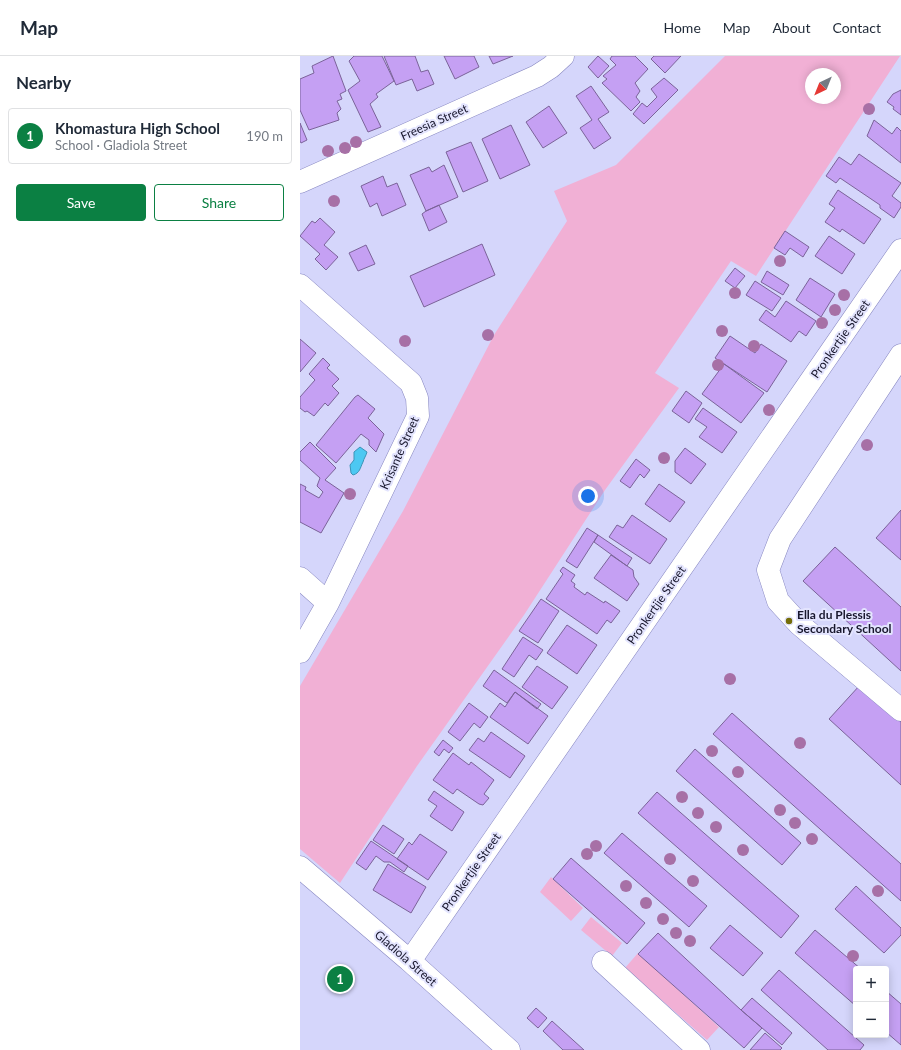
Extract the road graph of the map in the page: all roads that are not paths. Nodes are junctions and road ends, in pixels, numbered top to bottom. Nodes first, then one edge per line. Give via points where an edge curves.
1 (564, 56) edge
2 (300, 182) edge
3 (901, 250) edge
4 (300, 285) edge
5 (901, 356) edge
6 (300, 578) edge
7 (328, 603) junction
8 (300, 652) edge
9 (901, 710) edge
10 (300, 867) edge
11 (410, 961) junction
12 (602, 962) dead end
13 (510, 1050) edge
14 (699, 1050) edge

1 - 2 street, Freesia Street via 537,76
3 - 11 street, Pronkertjie Street
4 - 7 street, Krisante Street via 411,383 417,398 418,416
5 - 9 street via 780,539 768,570 778,601 799,624
6 - 7 street
7 - 8 street, Krisante Street
10 - 11 street, Gladiola Street
11 - 13 street, Gladiola Street
12 - 14 street

